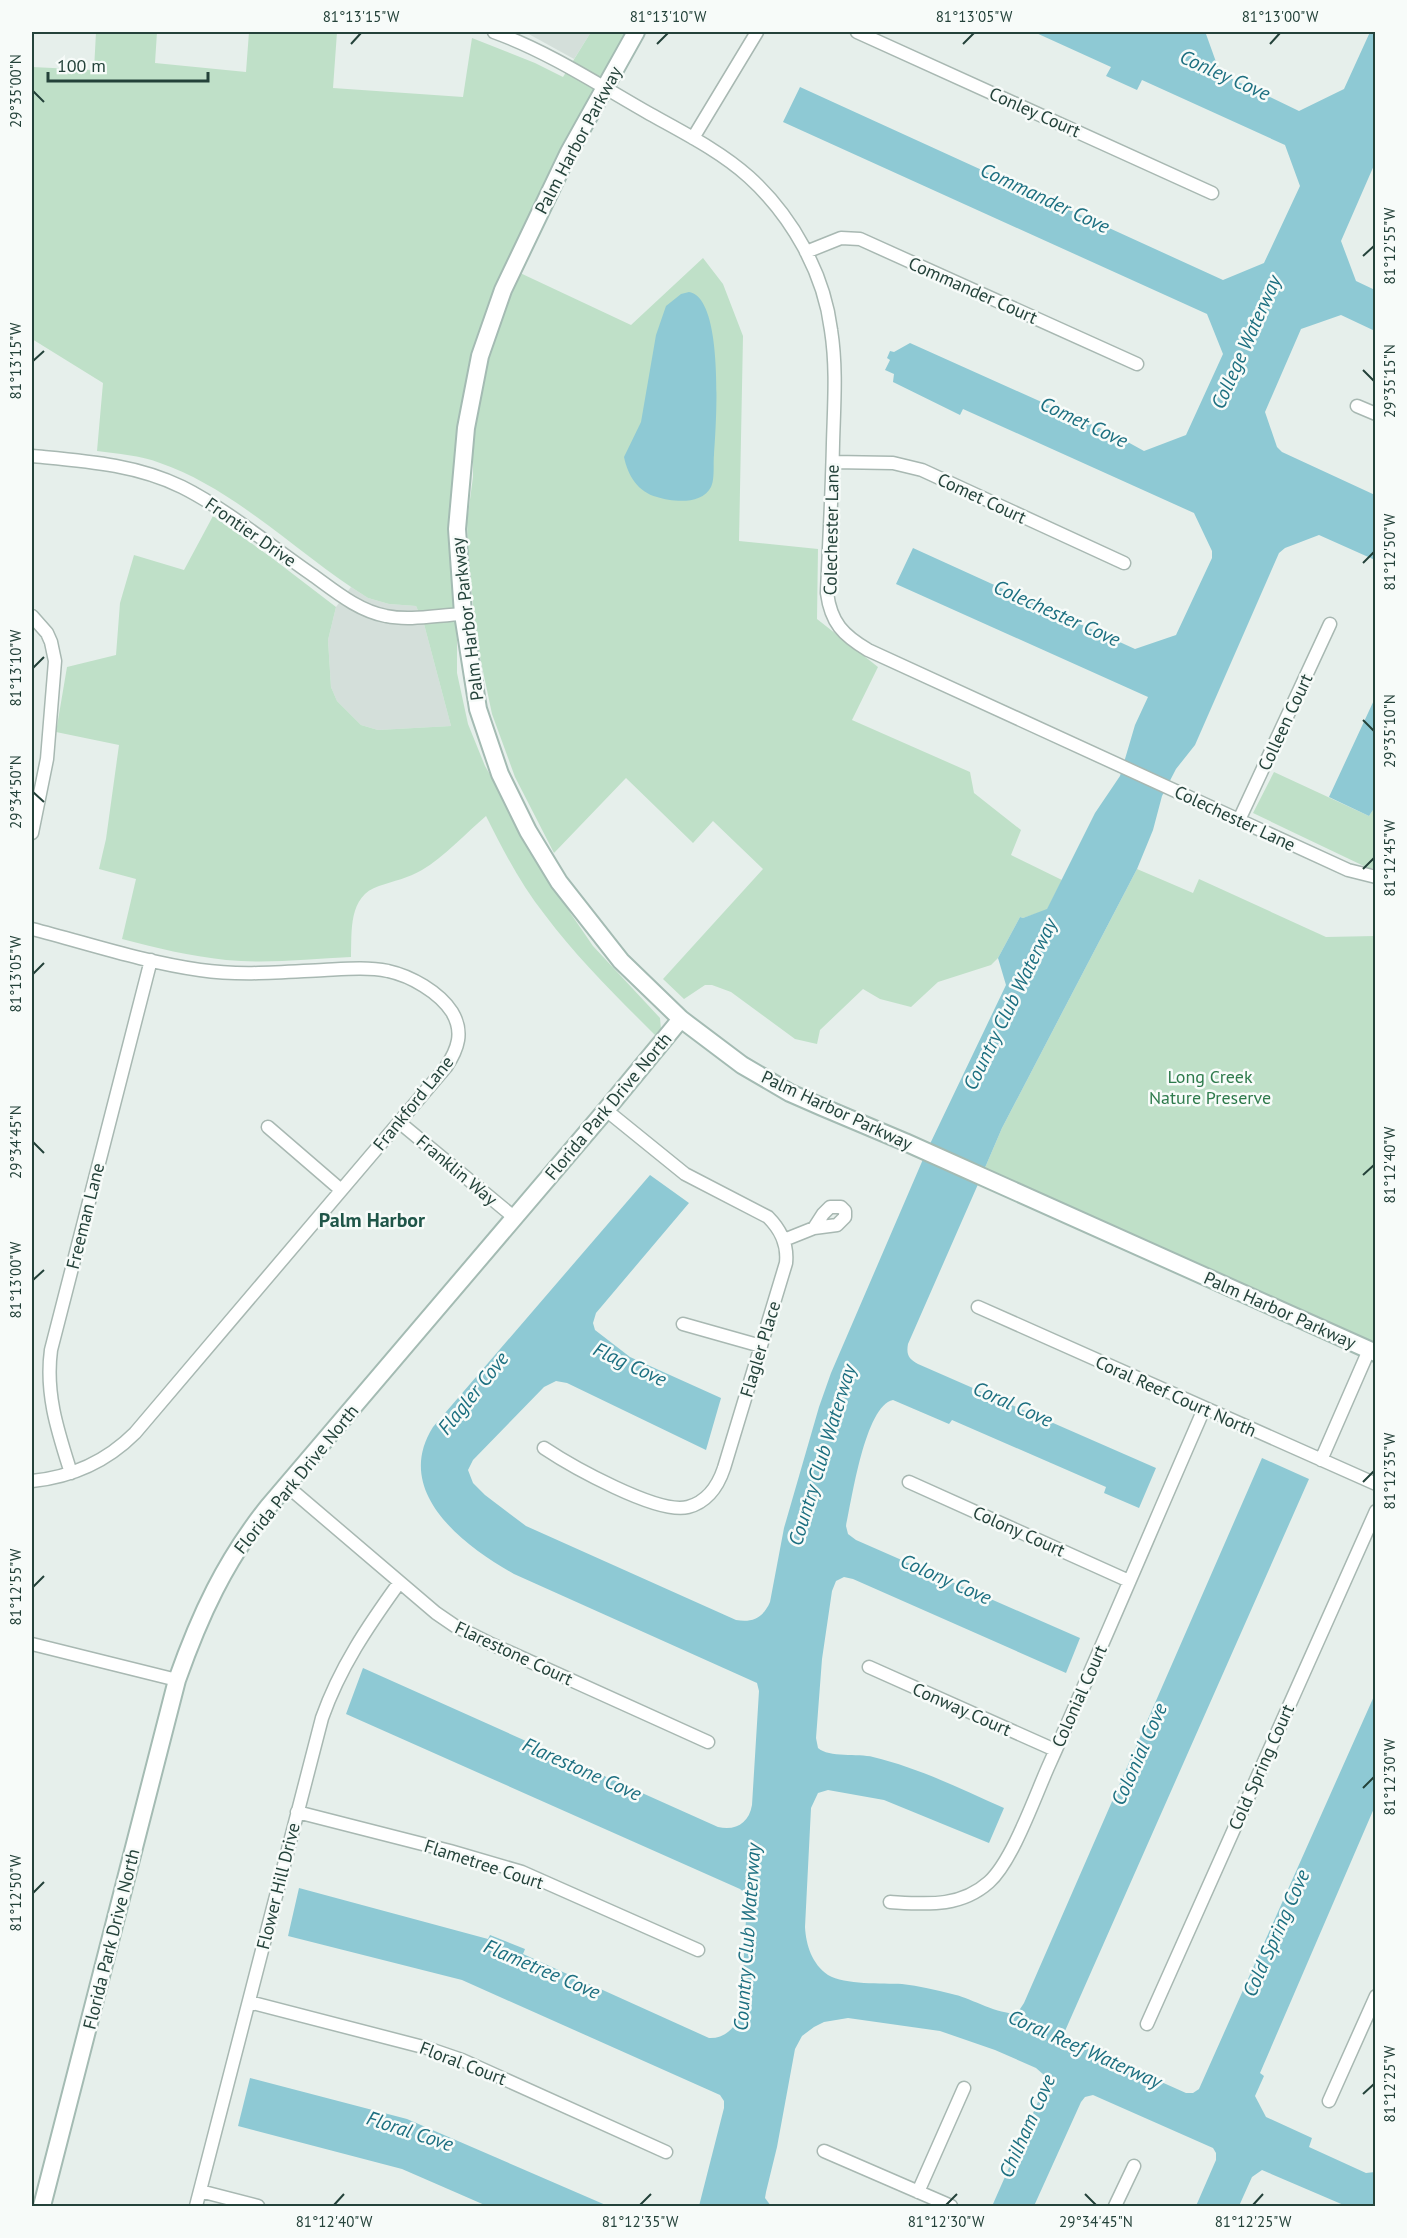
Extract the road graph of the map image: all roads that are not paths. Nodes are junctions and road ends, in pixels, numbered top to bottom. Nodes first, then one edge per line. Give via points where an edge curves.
1 (494, 32) edge
2 (636, 32) edge
3 (757, 32) edge
4 (857, 32) edge
5 (603, 87) junction
6 (693, 138) junction
7 (1212, 192) dead end
8 (806, 252) junction
9 (1137, 364) dead end
10 (1357, 406) dead end
11 (1376, 414) edge
12 (32, 456) edge
13 (833, 462) junction
14 (1124, 563) dead end
15 (463, 614) junction
16 (32, 616) edge
17 (1330, 624) dead end
18 (1239, 820) junction
19 (32, 833) edge
20 (1376, 877) edge
21 (32, 929) edge
22 (151, 960) junction
23 (681, 1019) junction
24 (606, 1110) junction
25 (399, 1122) junction
26 (268, 1127) dead end
27 (341, 1190) junction
28 (515, 1218) junction
29 (814, 1228) dead end
30 (784, 1240) junction
31 (978, 1307) dead end
32 (683, 1324) dead end
33 (760, 1346) junction
34 (1372, 1352) edge
35 (1204, 1409) junction
36 (544, 1448) dead end
37 (1321, 1460) junction
38 (71, 1473) junction
39 (32, 1480) edge
40 (909, 1482) dead end
41 (1376, 1484) edge
42 (286, 1486) junction
43 (1376, 1511) edge
44 (1129, 1581) junction
45 (399, 1583) junction
46 (32, 1644) edge
47 (869, 1667) dead end
48 (177, 1680) junction
49 (708, 1742) dead end
50 (1055, 1750) junction
51 (297, 1812) junction
52 (890, 1902) dead end
53 (698, 1950) dead end
54 (1376, 1996) edge
55 (249, 2002) junction
56 (1147, 2024) dead end
57 (964, 2088) dead end
58 (1329, 2101) dead end
59 (824, 2151) dead end
60 (666, 2152) dead end
61 (1134, 2166) dead end
62 (200, 2191) junction
63 (918, 2192) junction
64 (42, 2206) edge
65 (196, 2206) edge
66 (258, 2206) edge
67 (951, 2206) edge
68 (1115, 2206) edge

1 - 5 street, Colechester Lane
2 - 5 street, Palm Harbor Parkway
3 - 6 street
4 - 7 street, Conley Court
5 - 6 street, Colechester Lane
5 - 15 street, Palm Harbor Parkway via 517,258 480,356 471,396 458,506
6 - 8 street, Colechester Lane via 759,186 784,215
8 - 9 street, Commander Court via 841,238 866,241
8 - 13 street, Colechester Lane via 818,279 831,330
10 - 11 street
12 - 15 street, Frontier Drive via 118,466 175,484 211,504 349,600 375,613 403,618
13 - 14 street, Comet Court via 893,463 922,470
13 - 18 street, Colechester Lane via 827,593 832,613 844,634 876,654
15 - 23 street, Palm Harbor Parkway via 478,709 500,774 528,831 559,882 601,938
16 - 19 street via 47,633 55,661 47,759
17 - 18 street, Colleen Court
18 - 20 street, Colechester Lane via 1348,870
21 - 22 street, Frankford Lane
22 - 25 street, Frankford Lane via 238,973 376,970 399,975 432,992 454,1017 459,1042 446,1067
22 - 38 street, Freeman Lane via 51,1350 52,1408
23 - 24 street, Florida Park Drive North
23 - 34 street, Palm Harbor Parkway via 767,1080 822,1107
24 - 28 street, Florida Park Drive North
24 - 30 street via 685,1174 764,1213
25 - 27 street, Frankford Lane
25 - 28 street, Franklin Way
26 - 27 street
27 - 38 street, Frankford Lane via 135,1433 107,1456
28 - 42 street, Florida Park Drive North
29 - 30 street
30 - 33 street, Flagler Place via 786,1263
31 - 35 street, Coral Reef Court North
32 - 33 street
33 - 36 street, Flagler Place via 721,1476 713,1490 694,1505 679,1508 657,1504 571,1466
34 - 37 street
35 - 37 street, Coral Reef Court North
35 - 44 street, Colonial Court
37 - 41 street, Coral Reef Court North
38 - 39 street, Frankford Lane
40 - 44 street, Colony Court
42 - 45 street, Flarestone Court
42 - 48 street, Florida Park Drive North via 244,1538 218,1581
43 - 56 street, Cold Spring Court
44 - 50 street, Colonial Court
45 - 49 street, Flarestone Court via 464,1631
45 - 51 street, Flower Hill Drive via 362,1634 335,1684 316,1735
46 - 48 street
47 - 50 street, Conway Court
48 - 64 street, Florida Park Drive North
50 - 52 street, Colonial Court via 1006,1860 987,1884 956,1901
51 - 53 street, Flametree Court via 522,1872
51 - 55 street, Flower Hill Drive
54 - 58 street
55 - 60 street, Floral Court via 453,2057
55 - 62 street, Flower Hill Drive
57 - 63 street
59 - 63 street
61 - 68 street
62 - 65 street, Flower Hill Drive
62 - 66 street
63 - 67 street

